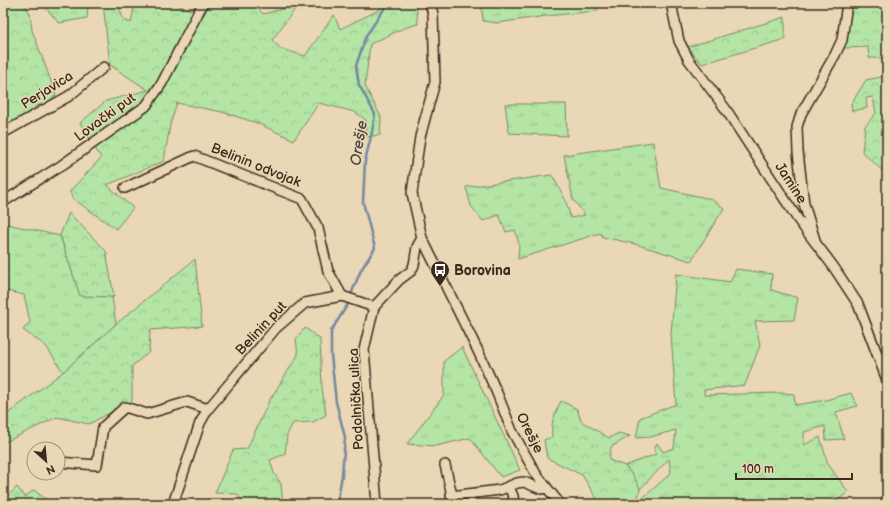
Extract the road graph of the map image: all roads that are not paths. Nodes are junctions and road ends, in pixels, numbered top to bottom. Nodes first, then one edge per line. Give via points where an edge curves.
1 (203, 3) edge
2 (430, 3) edge
3 (671, 3) edge
4 (847, 3) edge
5 (104, 67) dead end
6 (3, 133) edge
7 (125, 188) dead end
8 (3, 202) edge
9 (422, 238) junction
10 (816, 243) junction
11 (342, 296) junction
12 (374, 307) junction
13 (887, 380) edge
14 (208, 409) junction
15 (66, 463) edge
16 (445, 465) dead end
17 (509, 487) junction
18 (547, 488) junction
19 (453, 500) edge
20 (173, 504) edge
21 (377, 504) edge
22 (514, 504) edge
23 (560, 504) edge

1 - 8 street, Lovački put via 162,83 146,106 62,165
2 - 9 street, Orešje via 433,14 435,82 420,137 412,193
3 - 10 street, Jamine via 679,41 689,60 725,108
4 - 10 street via 842,40 801,114 797,127 804,204
5 - 6 street, Perjavica via 69,96
7 - 11 street, Belinin odvojak via 194,156 302,199 318,228 328,271
9 - 12 street, Podolnička ulica via 411,271
9 - 18 street, Orešje via 479,353 512,431 536,474
10 - 13 street, Jamine via 858,304
11 - 12 street, Belinin put
11 - 14 street, Belinin put via 304,303 276,328
12 - 21 street, Podolnička ulica via 364,350
14 - 15 street via 187,402 147,414 125,407 103,427 97,465
14 - 20 street, Belinin put via 200,423
16 - 19 street
17 - 18 street via 524,482 541,489
17 - 19 street
17 - 22 street
18 - 23 street, Orešje

